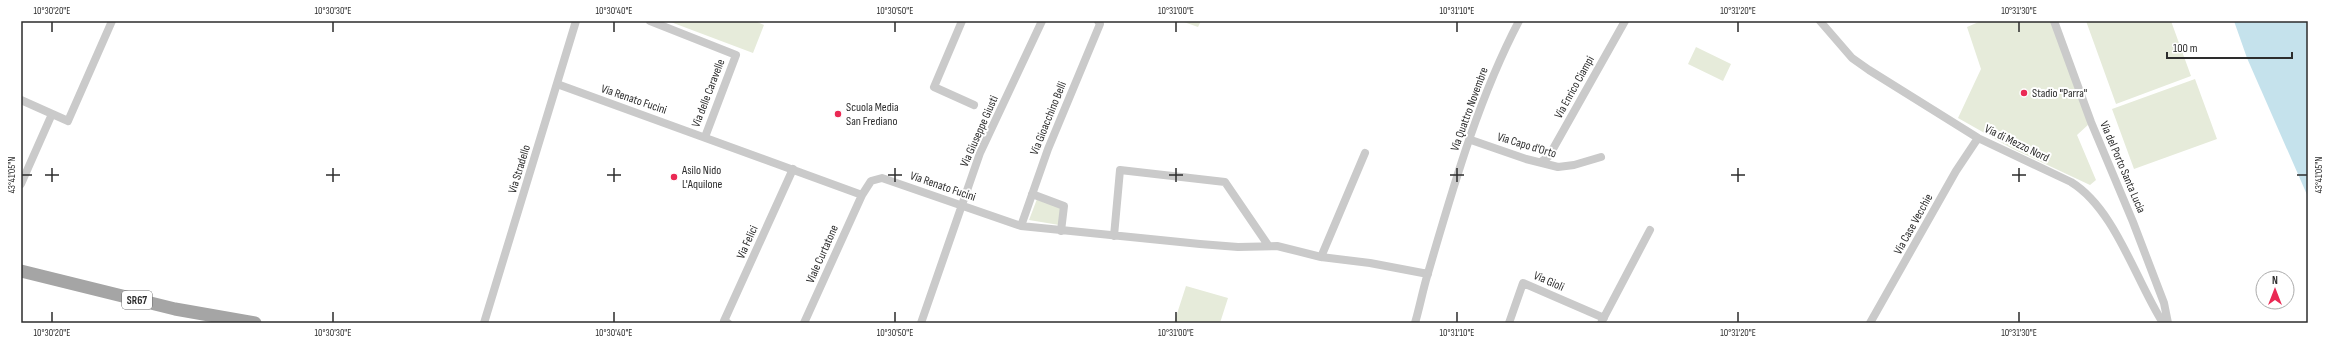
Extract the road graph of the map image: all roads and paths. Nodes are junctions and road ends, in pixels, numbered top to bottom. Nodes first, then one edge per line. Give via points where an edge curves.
1 (112, 21) edge
2 (576, 21) edge
3 (650, 21) edge
4 (962, 21) edge
5 (1042, 21) edge
6 (1098, 21) edge
7 (1519, 21) edge
8 (1624, 21) edge
9 (1820, 21) edge
10 (2054, 21) edge
11 (557, 84) junction
12 (21, 100) edge
13 (974, 105) dead end
14 (52, 114) junction
15 (705, 136) junction
16 (1978, 138) junction
17 (1471, 140) junction
18 (1365, 153) dead end
19 (1601, 157) dead end
20 (1541, 162) junction
21 (793, 169) junction
22 (21, 184) edge
23 (1032, 194) junction
24 (862, 195) junction
25 (961, 206) junction
26 (1021, 226) junction
27 (1650, 230) dead end
28 (1061, 231) junction
29 (1114, 236) junction
30 (1268, 245) junction
31 (1321, 257) junction
32 (21, 271) edge
33 (1428, 274) junction
34 (1602, 320) edge
35 (255, 323) edge
36 (484, 323) edge
37 (728, 323) edge
38 (804, 323) edge
39 (921, 323) edge
40 (1416, 323) edge
41 (1509, 323) edge
42 (1870, 323) edge
43 (2163, 323) edge
44 (2168, 323) edge

1 - 14 street via 68,121
2 - 11 street, Via Stradello
3 - 15 street, Via delle Caravelle via 736,55
4 - 13 street via 934,87
5 - 25 street, Via Giuseppe Giusti via 980,153
6 - 23 street, Via Gioacchino Belli via 1100,24
7 - 17 street, Via Quattro Novembre via 1498,66
8 - 20 street, Via Enrico Ciampi via 1549,156
9 - 16 street, Via di Mezzo Nord via 1861,64
10 - 44 street, Via del Porto Santa Lucia via 2164,303
11 - 15 street, Via Renato Fucini
11 - 36 street, Via Stradello
12 - 14 street
14 - 22 street
15 - 21 street, Via Renato Fucini
16 - 42 street, Via Case Vecchie via 1956,171
16 - 43 street, Via di Mezzo Nord via 2071,182 2098,204
17 - 20 street, Via Capo d'Orto
17 - 33 street, Via Quattro Novembre
18 - 31 street
19 - 20 street, Via Capo d'Orto via 1562,167
21 - 24 street, Via Renato Fucini
21 - 37 street, Via Felici via 724,321
23 - 26 street, Via Gioacchino Belli
23 - 28 street via 1064,206
24 - 25 street, Via Renato Fucini via 871,181 880,178
24 - 38 street, Viale Curtatone
25 - 26 street, Via Renato Fucini
25 - 39 street, Via Giuseppe Giusti
26 - 28 street, Via Renato Fucini
27 - 34 street
28 - 29 street, Via Renato Fucini
29 - 30 street, Via Renato Fucini via 1238,247
29 - 30 street via 1120,170 1225,182
30 - 31 street, Via Renato Fucini
31 - 33 street, Via Renato Fucini
32 - 35 main road, SR67 via 175,309
33 - 40 street, Via Quattro Novembre
34 - 41 street, Via Gioli via 1523,283

